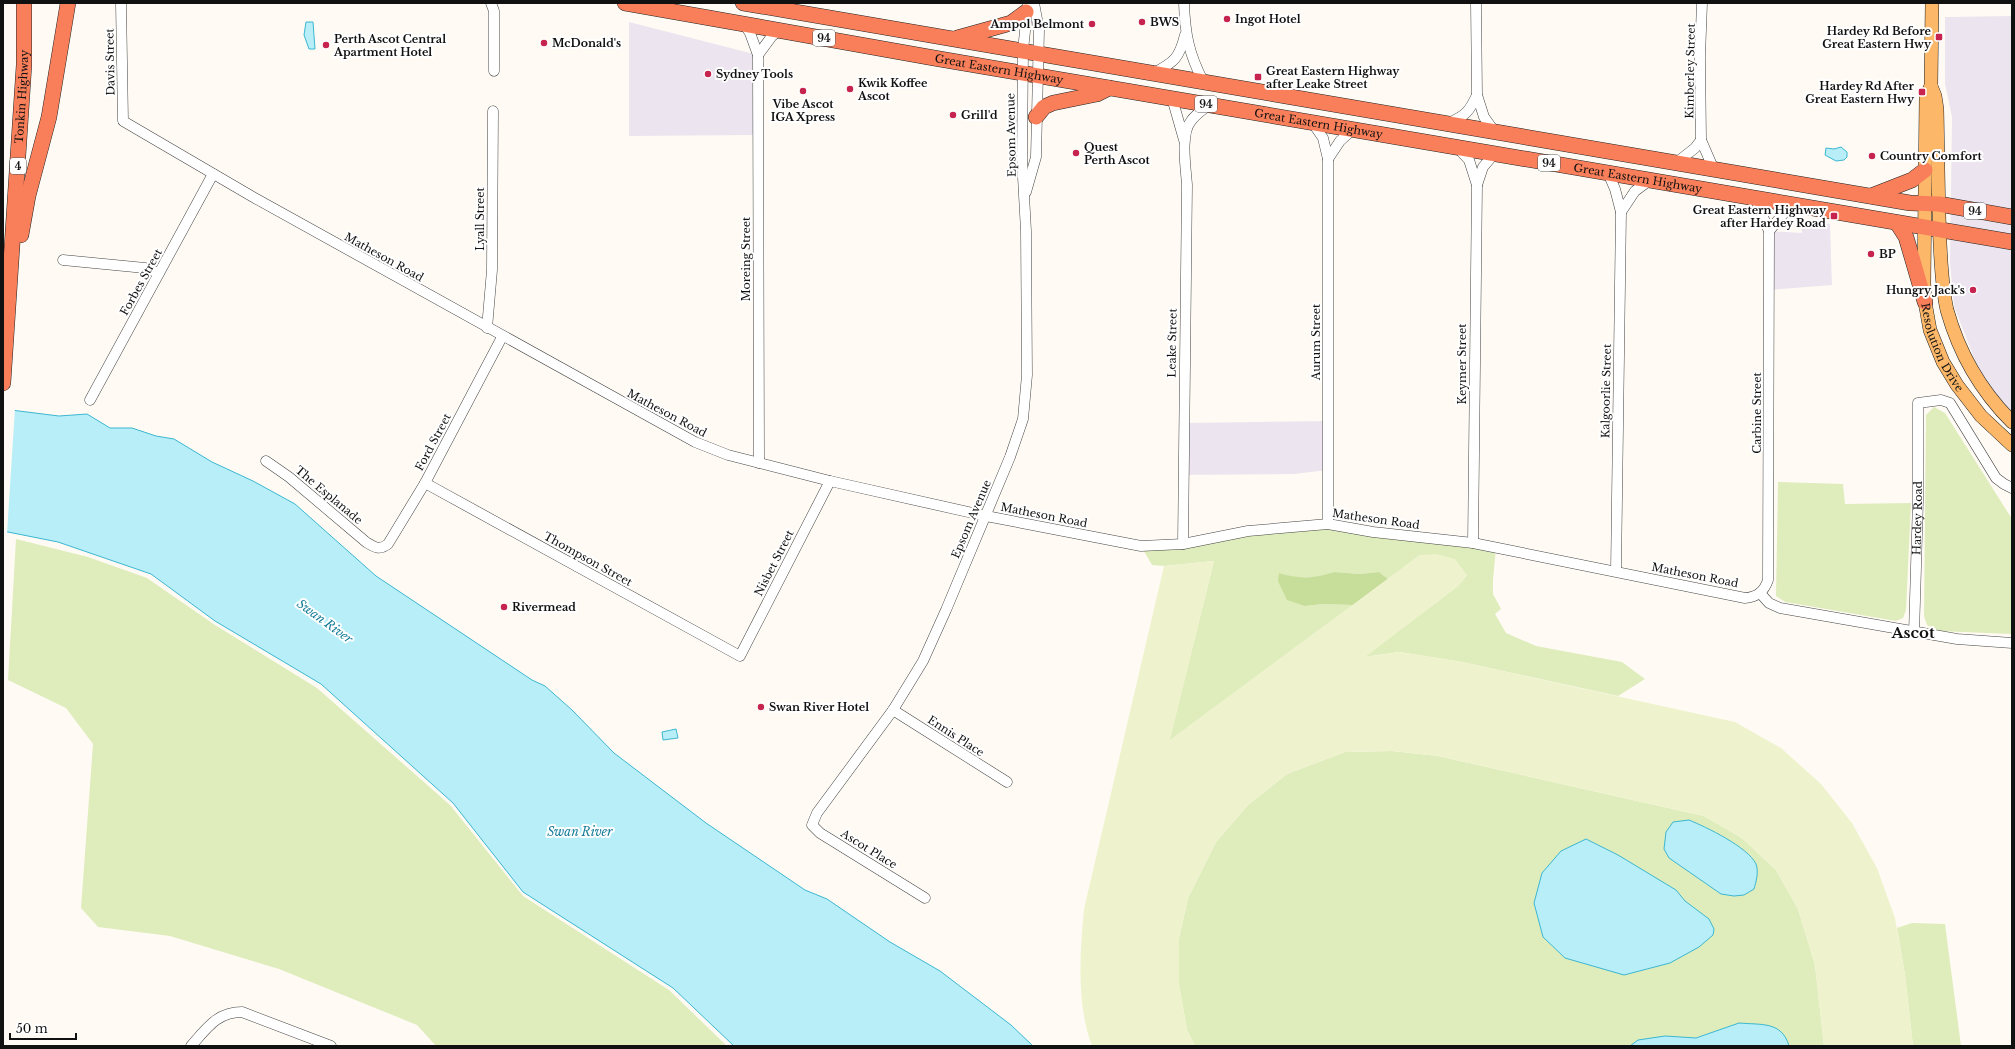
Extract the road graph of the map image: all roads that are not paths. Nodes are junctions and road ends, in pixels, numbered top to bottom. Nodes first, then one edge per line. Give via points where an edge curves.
1 (24, 3) edge
2 (68, 3) edge
3 (122, 3) edge
4 (625, 3) edge
5 (743, 3) edge
6 (1184, 3) edge
7 (1476, 3) edge
8 (1702, 3) edge
9 (1932, 3) edge
10 (495, 6) edge
11 (775, 6) edge
12 (1029, 6) edge
13 (671, 7) edge
14 (744, 24) junction
15 (779, 31) junction
16 (1185, 33) junction
17 (953, 39) junction
18 (1023, 50) junction
19 (1038, 53) junction
20 (758, 55) junction
21 (494, 71) dead end
22 (1030, 73) junction
23 (1154, 74) junction
24 (1203, 81) junction
25 (1931, 86) junction
26 (1110, 87) junction
27 (1477, 95) junction
28 (1172, 98) junction
29 (1210, 104) junction
30 (493, 111) dead end
31 (1036, 116) junction
32 (123, 121) joint
33 (1312, 122) junction
34 (1450, 124) junction
35 (1353, 129) junction
36 (1494, 131) junction
37 (1701, 140) junction
38 (1184, 142) junction
39 (1457, 147) junction
40 (1495, 153) junction
41 (1328, 159) junction
42 (1676, 163) junction
43 (1714, 170) junction
44 (1924, 170) junction
45 (1608, 173) junction
46 (213, 174) junction
47 (1650, 180) junction
48 (1476, 185) junction
49 (1025, 196) junction
50 (1870, 196) junction
51 (1756, 198) junction
52 (1932, 204) junction
53 (1796, 205) junction
54 (1621, 212) junction
55 (2012, 217) edge
56 (1897, 222) junction
57 (1924, 227) junction
58 (1939, 230) junction
59 (1769, 231) junction
60 (2012, 242) edge
61 (63, 260) dead end
62 (159, 274) junction
63 (1925, 302) junction
64 (488, 328) junction
65 (6, 329) junction
66 (502, 336) junction
67 (3, 382) edge
68 (90, 400) dead end
69 (2012, 422) edge
70 (2012, 445) edge
71 (266, 461) dead end
72 (759, 463) junction
73 (830, 481) junction
74 (425, 483) junction
75 (2012, 488) edge
76 (986, 516) junction
77 (1328, 524) junction
78 (1473, 543) junction
79 (1182, 544) junction
80 (376, 548) joint
81 (1616, 572) junction
82 (1760, 593) junction
83 (1914, 633) junction
84 (2012, 643) edge
85 (740, 656) joint
86 (893, 710) junction
87 (1007, 782) dead end
88 (817, 813) joint
89 (925, 898) dead end
90 (191, 1046) edge
91 (331, 1046) edge

1 - 65 highway, Tonkin Highway / 4 via 24,65
2 - 65 highway via 49,117 28,196
3 - 32 street, Davis Street
4 - 13 highway, Great Eastern Highway / 94
5 - 11 highway, Great Eastern Highway / 94
6 - 16 street
7 - 27 street
8 - 37 street, Kimberley Street
9 - 25 main road
10 - 21 street
11 - 17 highway, Great Eastern Highway / 94
12 - 17 highway via 1011,24
12 - 18 street, Epsom Avenue
12 - 19 street, Epsom Avenue via 1039,30
13 - 14 highway, Great Eastern Highway / 94
14 - 15 highway, Great Eastern Highway / 94
14 - 20 street, Moreing Street
15 - 20 street
15 - 22 highway, Great Eastern Highway / 94
16 - 23 street via 1181,53 1172,63
16 - 24 street via 1192,58
17 - 18 highway, Great Eastern Highway / 94
18 - 19 highway, Great Eastern Highway / 94
18 - 22 street, Epsom Avenue
19 - 22 street, Epsom Avenue
19 - 23 highway, Great Eastern Highway / 94
20 - 72 street, Moreing Street
22 - 26 highway, Great Eastern Highway / 94
22 - 31 street, Epsom Avenue
22 - 49 street, Epsom Avenue via 1022,159
23 - 24 highway, Great Eastern Highway / 94
24 - 34 highway, Great Eastern Highway / 94
25 - 44 main road via 1926,97
25 - 52 main road via 1937,109
26 - 28 highway, Great Eastern Highway / 94
26 - 31 highway via 1097,94 1053,103 1044,107
27 - 34 street via 1470,111
27 - 36 street via 1481,109
28 - 29 highway, Great Eastern Highway / 94
28 - 38 street, Leake Street
29 - 33 highway, Great Eastern Highway / 94
29 - 38 street, Leake Street via 1191,121
30 - 64 street, Lyall Street via 492,270
31 - 49 street, Epsom Avenue via 1036,157
32 - 46 street, Matheson Road
33 - 35 highway, Great Eastern Highway / 94
33 - 41 street, Aurum Street via 1323,138
34 - 36 highway, Great Eastern Highway / 94
35 - 39 highway, Great Eastern Highway / 94
35 - 41 street via 1340,141
36 - 42 highway, Great Eastern Highway / 94
37 - 42 street
37 - 43 street, Kimberley Street
38 - 79 street, Leake Street via 1187,185
39 - 40 highway, Great Eastern Highway / 94
39 - 48 street, Keymer Street via 1469,160
40 - 45 highway, Great Eastern Highway / 94
40 - 48 street, Keymer Street via 1483,167
41 - 77 street, Aurum Street
42 - 43 highway, Great Eastern Highway / 94
43 - 50 highway, Great Eastern Highway / 94
44 - 50 highway via 1912,180
44 - 52 main road
45 - 47 highway, Great Eastern Highway / 94
45 - 54 street, Kalgoorlie Street
46 - 62 street, Forbes Street
46 - 64 street, Matheson Road
47 - 51 highway, Great Eastern Highway / 94
47 - 54 street via 1635,191
48 - 78 street, Keymer Street
49 - 76 street, Epsom Avenue via 1028,376 1023,419
50 - 52 highway, Great Eastern Highway / 94
51 - 53 highway, Great Eastern Highway / 94
51 - 59 street, Carbine Street
52 - 55 highway, Great Eastern Highway / 94
52 - 57 main road, Resolution Drive
52 - 58 main road, Resolution Drive
53 - 56 highway, Great Eastern Highway / 94
53 - 59 street via 1784,213
54 - 81 street, Kalgoorlie Street
56 - 57 highway, Great Eastern Highway / 94
56 - 63 highway via 1906,237
57 - 58 highway, Great Eastern Highway / 94
57 - 63 main road, Resolution Drive
58 - 60 highway, Great Eastern Highway / 94
58 - 69 main road, Resolution Drive via 1944,296 1957,338 1970,368 1984,390
59 - 82 street, Carbine Street via 1768,580
61 - 62 street via 146,268
62 - 68 street, Forbes Street
63 - 70 main road, Resolution Drive via 1932,337 1948,372 1981,416
64 - 66 street, Matheson Road
65 - 67 highway, Tonkin Highway / 4
66 - 72 street, Matheson Road via 695,442 728,455
66 - 74 street, Ford Street
71 - 80 street, The Esplanade
72 - 73 street, Matheson Road
73 - 76 street, Matheson Road
73 - 85 street, Nisbet Street
74 - 80 street, Ford Street via 388,544
74 - 85 street, Thompson Street
75 - 83 street, Hardey Road via 1996,478 1950,403 1941,400 1918,403
76 - 79 street, Matheson Road via 1140,546
76 - 86 street, Epsom Avenue via 923,661
77 - 78 street, Matheson Road via 1372,532
77 - 79 street, Matheson Road via 1248,531
78 - 81 street, Matheson Road
81 - 82 street, Matheson Road via 1745,598 1754,598
82 - 83 street via 1769,603 1780,608
83 - 84 street
86 - 87 street, Ennis Place
86 - 88 street, Epsom Avenue
88 - 89 street, Ascot Place via 812,825 820,833
90 - 91 street via 217,1018 229,1012 242,1012

